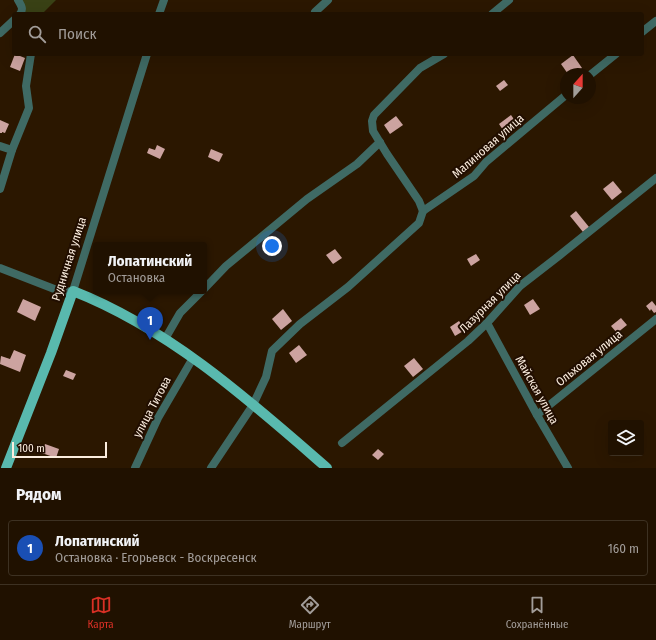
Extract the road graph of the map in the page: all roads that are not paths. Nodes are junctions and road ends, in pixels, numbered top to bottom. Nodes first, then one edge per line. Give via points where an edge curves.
1 (18, 0) edge
2 (164, 0) edge
3 (328, 0) edge
4 (510, 0) edge
5 (21, 12) edge
6 (160, 12) edge
7 (315, 12) dead end
8 (495, 12) edge
9 (656, 21) edge
10 (12, 23) edge
11 (644, 30) edge
12 (0, 33) edge
13 (31, 56) edge
14 (146, 56) edge
15 (441, 56) edge
16 (614, 56) edge
17 (596, 70) edge
18 (560, 100) edge
19 (380, 142) junction
20 (0, 146) edge
21 (12, 150) junction
22 (656, 178) edge
23 (0, 189) edge
24 (423, 211) junction
25 (0, 268) edge
26 (207, 285) edge
27 (73, 291) junction
28 (199, 294) edge
29 (656, 319) edge
30 (487, 323) junction
31 (165, 339) junction
32 (193, 358) junction
33 (253, 405) junction
34 (537, 415) junction
35 (342, 444) dead end
36 (6, 468) edge
37 (135, 468) edge
38 (211, 468) edge
39 (327, 468) edge
40 (568, 468) edge

1 - 5 street
2 - 6 street
3 - 7 street
4 - 8 street
9 - 11 street
10 - 12 street
13 - 21 street via 26,86 29,108
14 - 27 street, Рудничная улица
15 - 19 street via 420,68 374,115 373,131
16 - 17 street
18 - 24 street, Малиновая улица via 486,162 474,176
19 - 24 street
19 - 26 street via 356,164 226,266
20 - 21 street
21 - 23 street
22 - 30 street, Лазурная улица via 520,286
24 - 33 street via 419,223 272,351 266,377
25 - 27 street via 62,292
27 - 31 main road via 108,306
27 - 36 main road, Рудничная улица
28 - 31 street via 180,313
29 - 34 street, Ольховая улица
30 - 34 street, Майская улица
30 - 35 street, Лазурная улица
31 - 32 main road
32 - 33 main road
32 - 37 street, улица Титова via 158,418
33 - 38 street
33 - 39 main road
34 - 40 street, Майская улица

